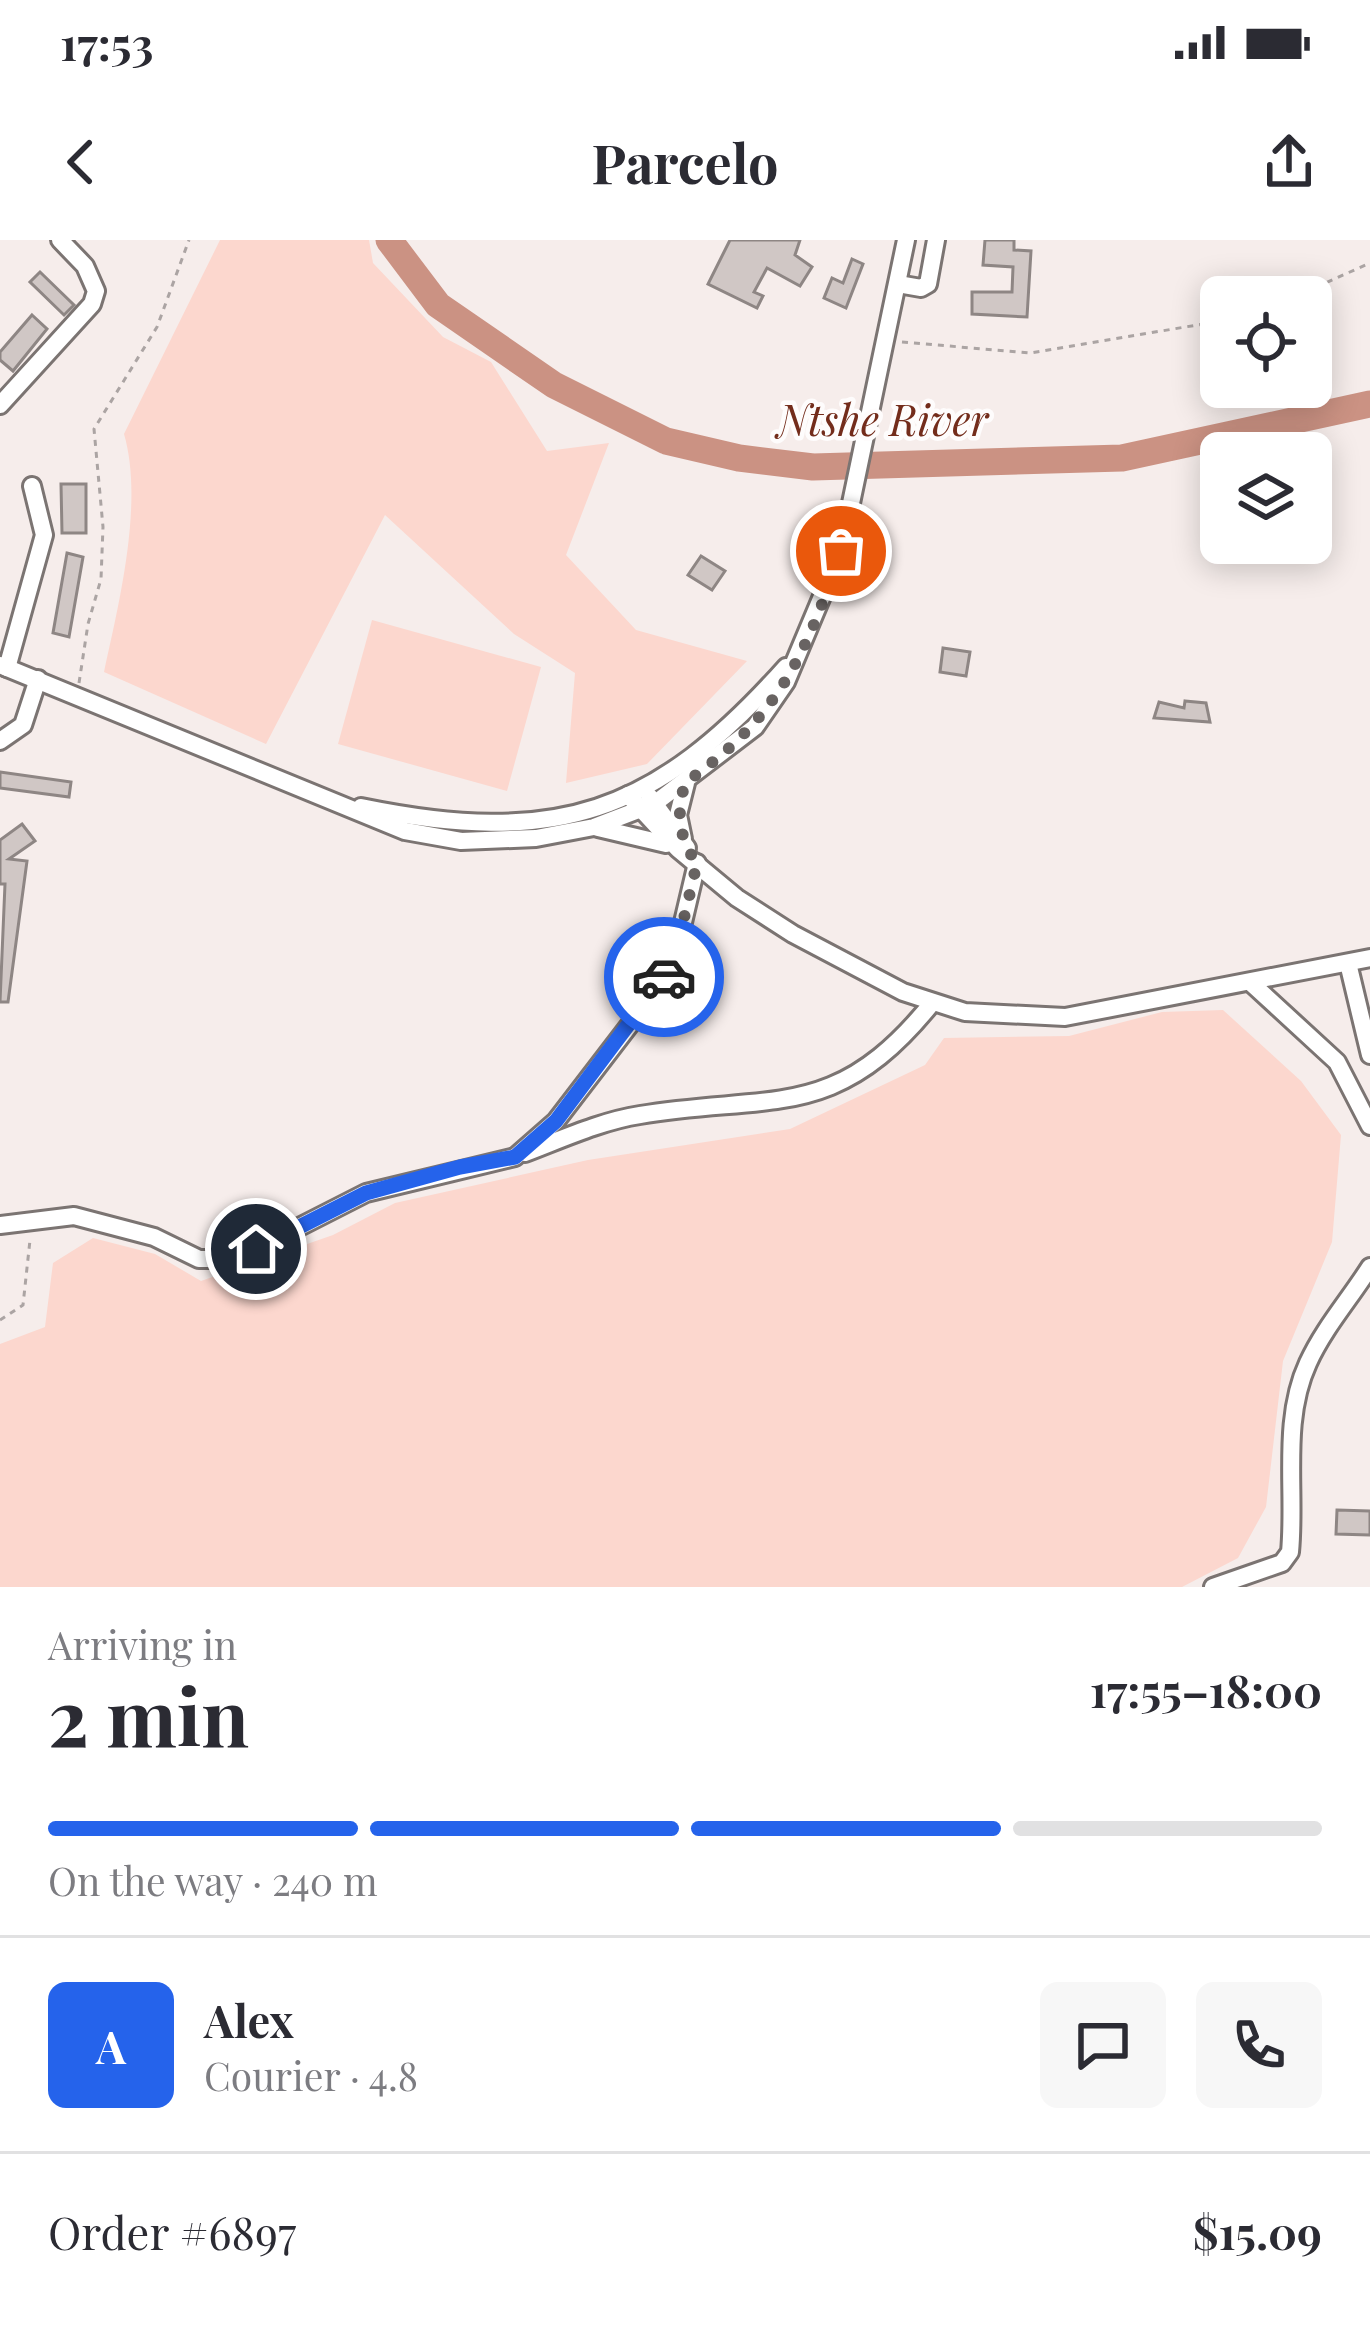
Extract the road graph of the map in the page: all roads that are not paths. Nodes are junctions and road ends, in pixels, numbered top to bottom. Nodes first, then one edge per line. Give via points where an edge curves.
1 (60, 240) edge
2 (906, 240) edge
3 (936, 240) edge
4 (898, 284) junction
5 (0, 405) edge
6 (32, 486) dead end
7 (9, 640) edge
8 (794, 658) junction
9 (3, 666) edge
10 (38, 679) junction
11 (0, 741) edge
12 (686, 782) junction
13 (320, 798) junction
14 (641, 799) junction
15 (594, 827) junction
16 (687, 854) junction
17 (1370, 958) edge
18 (1348, 963) junction
19 (1250, 982) junction
20 (932, 1003) junction
21 (1370, 1054) edge
22 (1370, 1126) edge
23 (515, 1157) junction
24 (0, 1225) edge
25 (1370, 1268) edge
26 (1213, 1587) edge

1 - 5 street via 85,266 96,291 92,304
2 - 4 street
3 - 4 street via 928,284
4 - 8 street via 849,520 825,597
6 - 7 street via 44,535
7 - 9 street
8 - 12 street via 755,727
8 - 14 street via 726,733
9 - 10 street
10 - 11 street via 23,725
10 - 13 street
12 - 14 street
12 - 16 street via 679,814
13 - 14 street via 483,826
13 - 15 street via 405,831 461,841
14 - 15 street
14 - 16 street
15 - 16 street
16 - 20 street via 793,934
16 - 23 street via 676,952 661,984 556,1121
17 - 18 street
18 - 19 street
18 - 21 street
19 - 20 street via 1065,1017 1006,1018
19 - 22 street via 1337,1062
20 - 23 street via 871,1065 813,1096 634,1116
23 - 24 street via 366,1193 256,1249 213,1259 102,1220
25 - 26 street via 1305,1368 1292,1441 1290,1552 1282,1563

